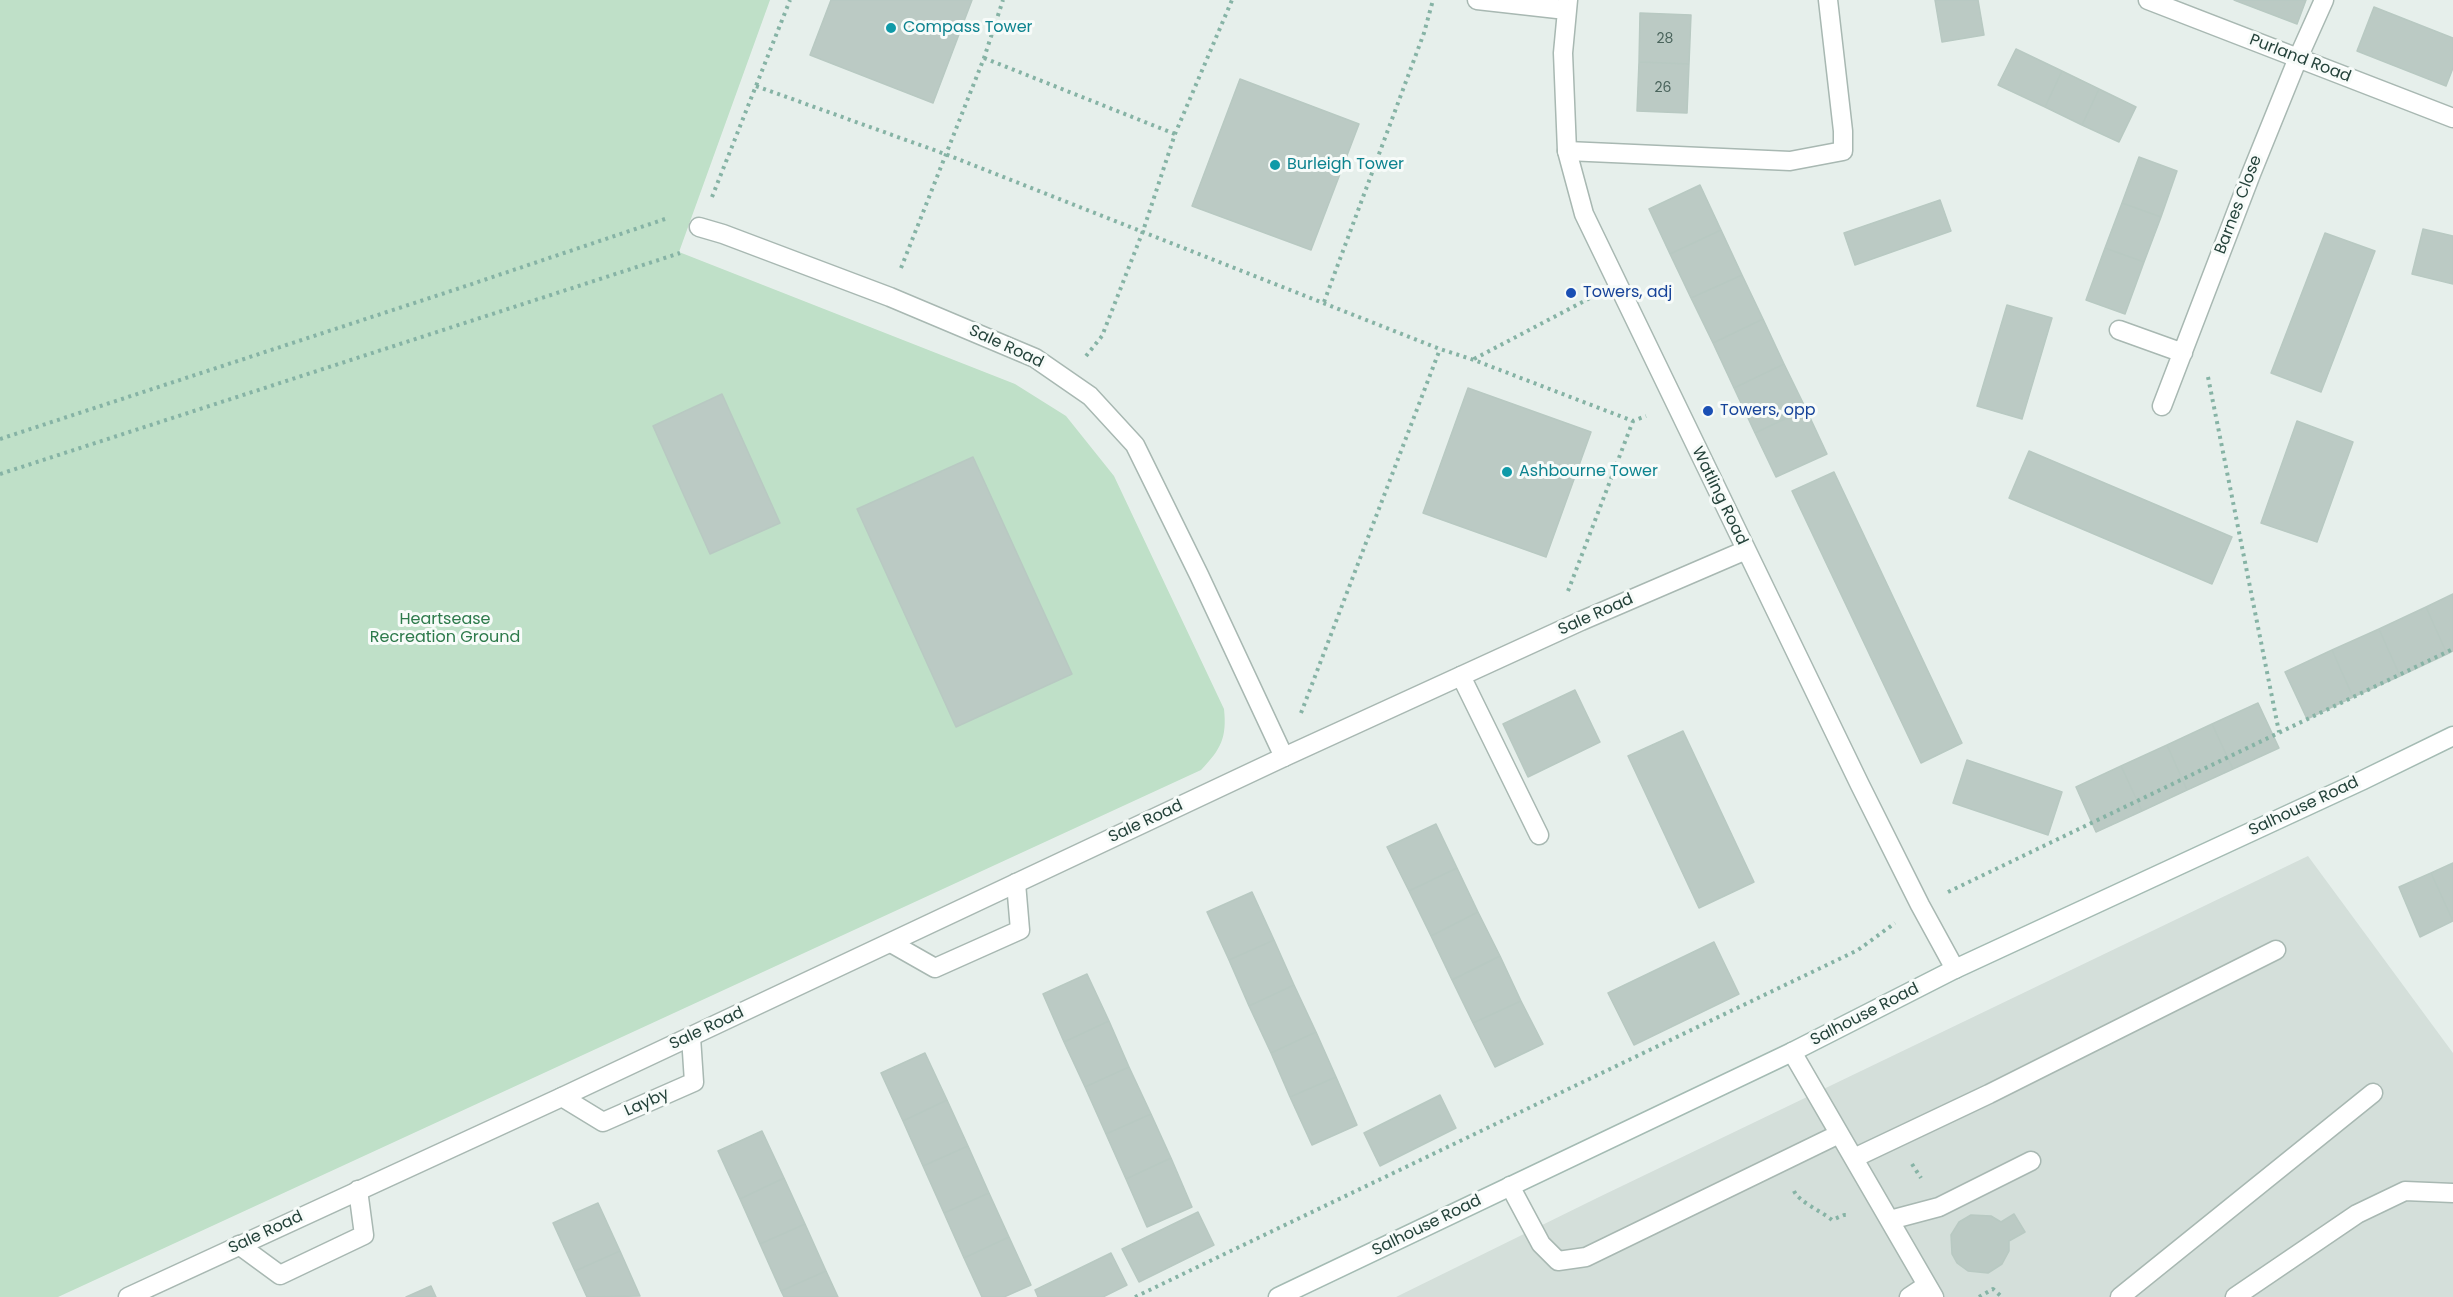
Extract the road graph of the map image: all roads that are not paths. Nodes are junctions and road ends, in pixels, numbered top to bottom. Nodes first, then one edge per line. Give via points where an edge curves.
1 (1477, 0) edge
2 (1828, 0) edge
3 (2148, 0) edge
4 (2325, 0) edge
5 (1567, 5) edge
6 (2298, 58) junction
7 (2453, 118) edge
8 (1567, 151) junction
9 (699, 227) dead end
10 (2119, 330) dead end
11 (2183, 353) junction
12 (2162, 406) dead end
13 (1746, 550) junction
14 (1461, 676) junction
15 (2453, 736) edge
16 (1284, 757) junction
17 (1539, 835) dead end
18 (1016, 883) junction
19 (891, 943) junction
20 (2276, 950) dead end
21 (1955, 969) junction
22 (691, 1037) junction
23 (1792, 1052) junction
24 (2373, 1092) dead end
25 (562, 1097) junction
26 (1839, 1134) junction
27 (1854, 1158) junction
28 (2031, 1161) dead end
29 (1510, 1186) junction
30 (358, 1190) junction
31 (2453, 1194) edge
32 (1890, 1220) junction
33 (239, 1245) junction
34 (1931, 1291) edge
35 (128, 1297) edge
36 (1278, 1297) edge
37 (1909, 1297) edge
38 (2120, 1297) edge
39 (2235, 1297) edge

1 - 5 street
2 - 8 street via 1844,151 1790,161
3 - 6 street, Purland Road
4 - 6 street, Barnes Close
5 - 8 street, Watling Road via 1563,53
6 - 7 street, Purland Road
6 - 11 street, Barnes Close
8 - 13 street, Watling Road via 1584,214
9 - 16 street, Sale Road via 890,297 1035,358 1090,396 1135,444
10 - 11 street
11 - 12 street, Barnes Close
13 - 14 street, Sale Road
13 - 21 street, Watling Road
14 - 16 street, Sale Road
14 - 17 street
15 - 21 street, Salhouse Road
16 - 18 street, Sale Road
18 - 19 street, Sale Road
18 - 19 street via 1020,930 935,968
19 - 22 street, Sale Road
20 - 27 street
21 - 23 street, Salhouse Road
22 - 25 street, Sale Road
22 - 25 street, Layby via 694,1082 603,1122
23 - 26 street
23 - 29 street, Salhouse Road
24 - 38 street
25 - 30 street, Sale Road
26 - 27 street
26 - 29 street via 1586,1257 1558,1261 1540,1244
27 - 32 street
28 - 32 street via 1938,1207
29 - 36 street, Salhouse Road
30 - 33 street, Sale Road
30 - 33 street via 364,1235 280,1275
31 - 39 street via 2405,1191 2356,1214
32 - 34 street
33 - 35 street, Sale Road
34 - 37 street

